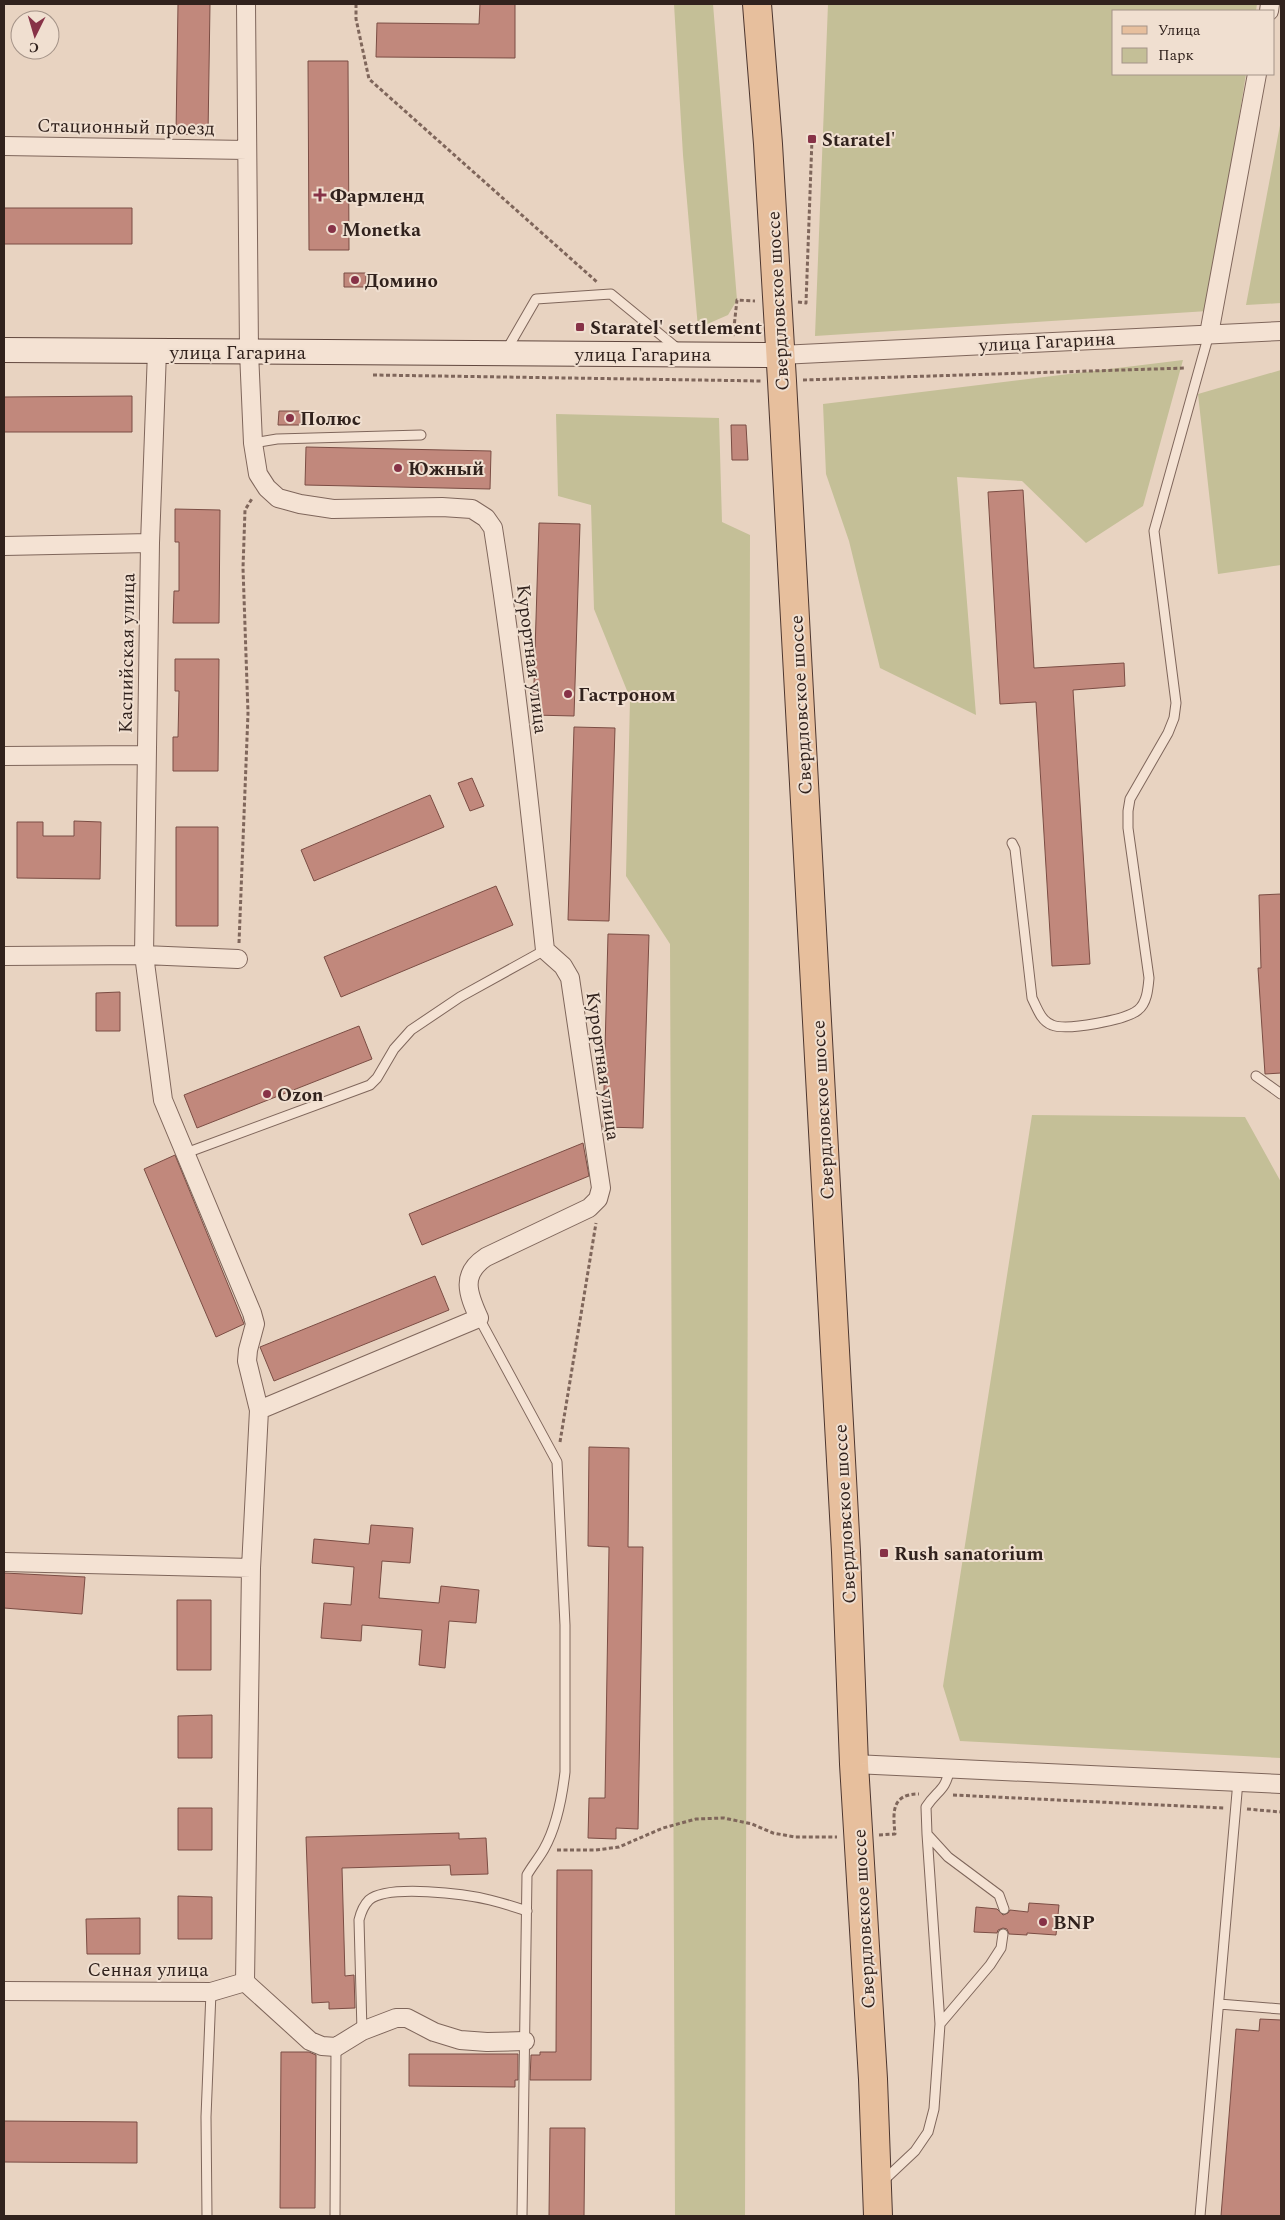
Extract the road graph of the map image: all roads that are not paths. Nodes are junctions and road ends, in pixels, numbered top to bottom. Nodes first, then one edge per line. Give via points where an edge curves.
1 (246, 4) edge
2 (757, 4) edge
3 (1257, 75) edge
4 (4, 146) edge
5 (247, 150) junction
6 (1281, 331) edge
7 (1209, 334) junction
8 (4, 350) edge
9 (157, 351) junction
10 (250, 352) junction
11 (505, 353) junction
12 (685, 355) junction
13 (780, 355) junction
14 (421, 435) dead end
15 (253, 443) junction
16 (150, 543) junction
17 (4, 546) edge
18 (146, 755) junction
19 (4, 756) edge
20 (1012, 843) dead end
21 (545, 950) junction
22 (144, 955) junction
23 (4, 956) edge
24 (238, 959) road end
25 (1256, 1076) dead end
26 (1281, 1094) edge
27 (186, 1153) junction
28 (479, 1318) junction
29 (259, 1410) junction
30 (4, 1562) edge
31 (251, 1568) junction
32 (854, 1764) junction
33 (950, 1768) junction
34 (1238, 1781) junction
35 (1281, 1784) edge
36 (927, 1834) junction
37 (1004, 1909) dead end
38 (527, 1911) junction
39 (1003, 1934) dead end
40 (245, 1982) junction
41 (4, 1991) edge
42 (211, 1992) junction
43 (1218, 2004) junction
44 (1281, 2009) edge
45 (940, 2024) junction
46 (362, 2031) junction
47 (525, 2041) junction
48 (336, 2047) junction
49 (876, 2187) junction
50 (207, 2216) edge
51 (335, 2216) edge
52 (522, 2216) edge
53 (878, 2216) edge
54 (1200, 2216) edge

1 - 5 street
2 - 13 main road, Свердловское шоссе
3 - 7 street
4 - 5 street, Стационный проезд
5 - 10 street
6 - 7 street, улица Гагарина
7 - 13 street, улица Гагарина
7 - 20 lane via 1154,531 1176,703 1168,733 1130,799 1128,828 1149,978 1148,994 1140,1009 1127,1017 1063,1027 1051,1025 1041,1017 1032,998
8 - 9 street, улица Гагарина
9 - 10 street, улица Гагарина
9 - 16 street, Каспийская улица
10 - 11 street, улица Гагарина
10 - 15 street
11 - 12 street, улица Гагарина
11 - 12 lane via 536,299 611,294
12 - 13 street, улица Гагарина
13 - 32 main road, Свердловское шоссе via 846,1552
14 - 15 lane via 277,439
15 - 21 street, Курортная улица via 258,474 278,498 333,509 472,509 486,518 492,528 505,607
16 - 17 street
16 - 18 street, Каспийская улица
18 - 19 street
18 - 22 street, Каспийская улица
21 - 27 lane via 460,997 412,1030 394,1049 370,1085
21 - 28 street, Курортная улица via 563,966 570,978 601,1188 598,1199 589,1208 475,1265 470,1276 469,1296
22 - 23 street
22 - 24 street
22 - 27 street, Каспийская улица via 164,1100
25 - 26 lane
27 - 29 street, Каспийская улица via 252,1313 255,1324 248,1361
28 - 29 street
28 - 38 lane via 557,1462 565,1624 565,1772 555,1824 527,1875
29 - 31 street, Каспийская улица
30 - 31 street
31 - 40 street, Каспийская улица
32 - 33 street
32 - 49 main road, Свердловское шоссе via 873,2079
33 - 34 street
33 - 36 lane via 947,1782 926,1807
34 - 35 street
34 - 43 lane
36 - 37 lane via 948,1858 999,1895
36 - 45 lane
38 - 46 lane via 454,1894 388,1892 370,1899 362,1908 359,1920
38 - 47 lane
39 - 45 lane via 1001,1948 990,1965
40 - 42 street, Сенная улица
40 - 48 street via 310,2041
41 - 42 street, Сенная улица
42 - 50 lane via 206,2117
43 - 44 lane
43 - 54 lane
45 - 49 lane via 934,2109 928,2132 901,2166
46 - 47 street via 386,2020 407,2018 434,2032 460,2040
46 - 48 street
47 - 52 lane
48 - 51 lane
49 - 53 main road, Свердловское шоссе

